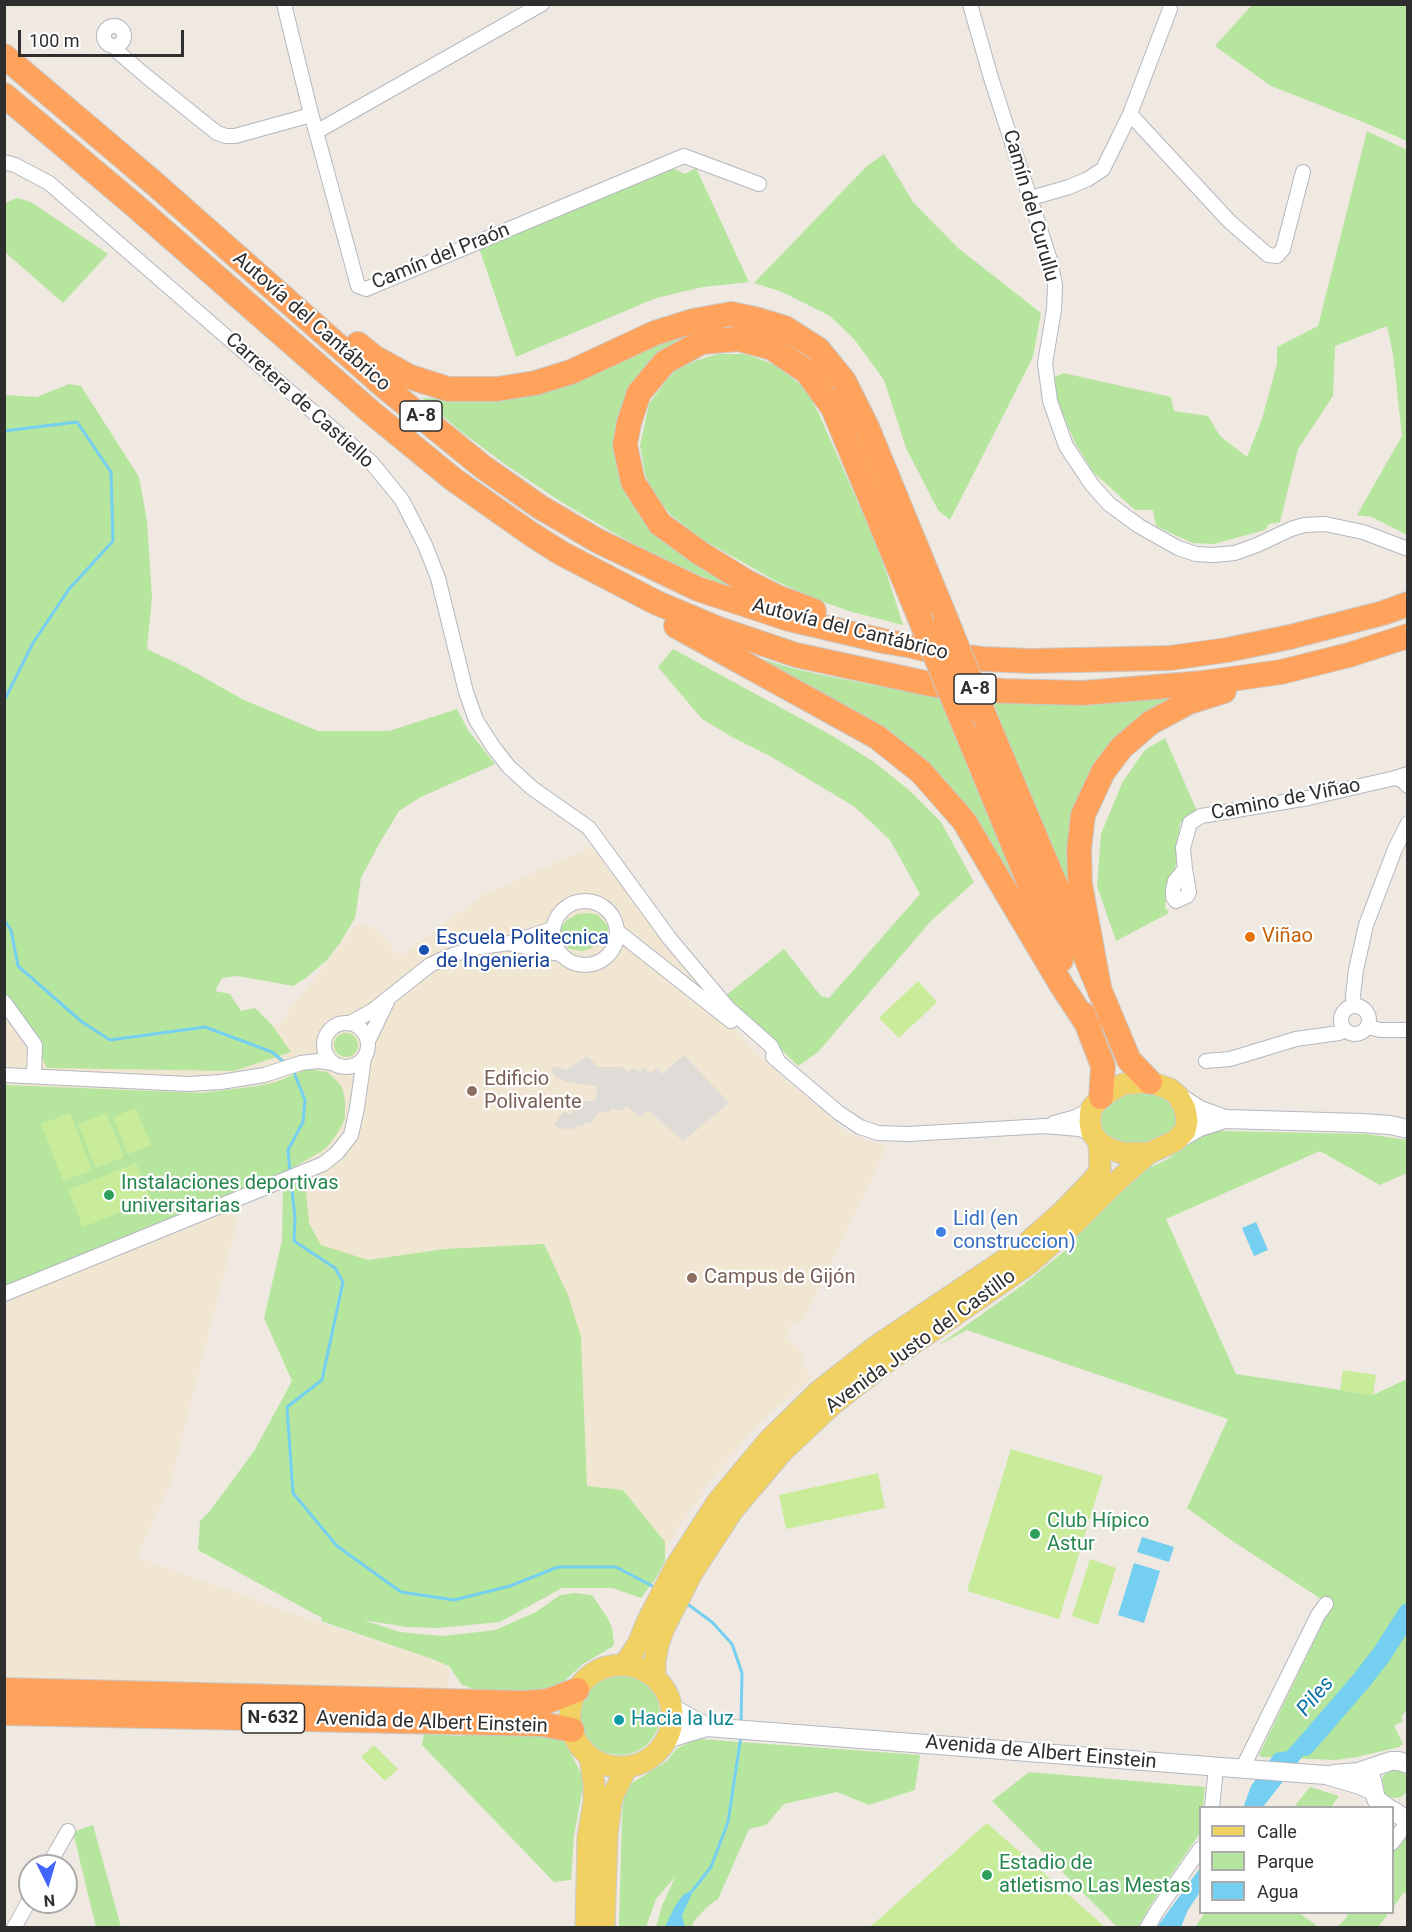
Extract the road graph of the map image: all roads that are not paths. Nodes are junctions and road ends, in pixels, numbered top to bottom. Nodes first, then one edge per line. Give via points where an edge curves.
1 (284, 4) edge
2 (542, 4) edge
3 (970, 4) edge
4 (1170, 9) dead end
5 (116, 46) dead end
6 (4, 56) edge
7 (4, 95) edge
8 (1130, 114) junction
9 (311, 115) junction
10 (86, 127) junction
11 (316, 132) junction
12 (4, 162) edge
13 (1303, 172) dead end
14 (759, 184) dead end
15 (1031, 198) junction
16 (371, 412) junction
17 (1407, 549) edge
18 (1407, 604) edge
19 (1407, 636) edge
20 (1407, 641) edge
21 (912, 646) junction
22 (1403, 779) edge
23 (1407, 823) edge
24 (1185, 869) dead end
25 (552, 929) junction
26 (617, 930) junction
27 (510, 944) junction
28 (614, 947) junction
29 (559, 954) junction
30 (663, 965) junction
31 (692, 965) junction
32 (1100, 992) junction
33 (701, 996) junction
34 (390, 997) junction
35 (4, 1002) edge
36 (1354, 1006) junction
37 (350, 1023) junction
38 (1368, 1027) junction
39 (1089, 1028) junction
40 (1345, 1030) junction
41 (1404, 1031) edge
42 (368, 1041) junction
43 (323, 1042) junction
44 (364, 1058) junction
45 (778, 1061) junction
46 (1206, 1061) dead end
47 (301, 1063) junction
48 (337, 1065) junction
49 (4, 1075) edge
50 (34, 1076) junction
51 (1150, 1082) junction
52 (1178, 1096) junction
53 (1096, 1103) junction
54 (357, 1104) junction
55 (1224, 1119) junction
56 (1045, 1126) junction
57 (1407, 1129) edge
58 (1095, 1138) junction
59 (1175, 1141) junction
60 (1149, 1153) junction
61 (4, 1294) edge
62 (684, 1570) junction
63 (1326, 1604) dead end
64 (656, 1624) junction
65 (624, 1665) junction
66 (655, 1678) junction
67 (4, 1690) edge
68 (577, 1690) junction
69 (672, 1708) junction
70 (4, 1713) edge
71 (709, 1727) junction
72 (572, 1730) junction
73 (667, 1739) junction
74 (590, 1756) junction
75 (1384, 1764) junction
76 (1407, 1764) edge
77 (627, 1767) junction
78 (1216, 1767) junction
79 (1250, 1769) junction
80 (1326, 1775) junction
81 (1373, 1791) junction
82 (1212, 1806) edge
83 (1386, 1806) edge
84 (1394, 1811) edge
85 (1407, 1822) edge
86 (68, 1832) dead end
87 (1394, 1840) edge
88 (1199, 1850) edge
89 (55, 1854) edge
90 (22, 1914) edge
91 (14, 1928) edge
92 (586, 1928) edge
93 (604, 1928) edge
94 (1148, 1928) edge

1 - 9 street, Camín del Praón
2 - 11 street
3 - 15 street, Camín del Curullu
4 - 8 street
5 - 9 street via 118,52 200,121 225,136
6 - 10 highway, Autovía del Cantábrico / A-8
7 - 16 highway, Autovía del Cantábrico / A-8
8 - 13 street via 1229,221 1268,255 1277,256 1283,249
8 - 15 street via 1103,169 1069,187
9 - 11 street, Camín del Praón
10 - 21 highway, Autovía del Cantábrico / A-8 via 386,388 483,468 540,507 598,541 698,589 789,619
10 - 32 highway, bridge via 160,179 374,357 410,377 448,389 497,389 535,383 571,372 655,333 731,315 785,328 818,349 844,381 867,428
11 - 14 street, Camín del Praón via 358,286 366,289 684,156
12 - 31 street, Carretera de Castiello via 49,183 371,462 402,500 425,545 438,578 466,692 494,748 532,788 589,828
15 - 17 street, Camín del Curullu via 1055,285 1045,363 1050,400 1066,446 1109,504 1178,549 1196,554 1235,552 1291,529 1325,524 1363,532
16 - 19 highway, Autovía del Cantábrico / A-8 via 453,479 531,534 657,603 796,655 882,675 960,688 1083,693 1281,672
16 - 39 highway via 448,487 521,539 877,737 921,772 964,821
18 - 21 highway, Autovía del Cantábrico / A-8 via 1290,637 1170,658 995,660
20 - 32 highway via 1308,675 1218,692 1189,702 1150,723 1121,748 1103,772 1083,815 1078,849 1080,884
21 - 39 highway, bridge via 777,597 699,553 660,524 633,482 625,445 639,393 665,362 702,342 738,339 772,348 807,372 833,408
22 - 24 street, Camino de Viñao via 1201,816 1190,823 1183,848
23 - 36 street via 1366,925 1356,970
25 - 26 street via 559,913 582,901 606,908
25 - 27 street
25 - 29 street
26 - 28 street
26 - 30 street
27 - 29 street
27 - 34 street via 473,948 447,957 430,965
28 - 29 street via 599,962 588,965 577,965
28 - 30 street via 627,947
30 - 33 street
31 - 33 street, Carretera de Castiello via 700,980
31 - 45 street, Carretera de Castiello via 728,1008 771,1046
32 - 51 highway via 1130,1060
33 - 45 street, Carretera de Castiello
34 - 37 street
34 - 42 street
35 - 50 street via 34,1045
36 - 38 street via 1367,1012
36 - 40 street via 1341,1017
37 - 42 street
37 - 43 street via 331,1028
38 - 40 street via 1356,1034
38 - 41 street
39 - 53 highway via 1103,1066
40 - 46 street
42 - 44 street
43 - 47 street
43 - 48 street via 327,1058
44 - 48 street via 354,1066
44 - 54 street
45 - 56 street, Carretera de Castiello via 839,1113 878,1133
47 - 48 street
47 - 50 street via 221,1082 188,1084
48 - 54 street via 350,1080
49 - 50 street
51 - 52 main road
51 - 53 main road via 1123,1084
52 - 55 street
52 - 59 main road via 1187,1121 1185,1131
53 - 56 street, Carretera de Castiello via 1076,1117
53 - 58 main road
54 - 61 street via 351,1135 322,1164
55 - 57 street via 1362,1123
55 - 59 street
56 - 58 street, Carretera de Castiello via 1079,1129
58 - 60 main road via 1122,1153
58 - 62 main road, Avenida Justo del Castillo via 1100,1170 1061,1214 1018,1250 875,1347 819,1391 768,1441 718,1501
59 - 60 main road
60 - 62 main road, Avenida Justo del Castillo via 1030,1263 833,1404 782,1452
62 - 64 main road, Avenida Justo del Castillo
63 - 79 street
64 - 65 main road, Avenida Justo del Castillo
64 - 66 main road, Avenida Justo del Castillo
65 - 66 main road via 642,1669
65 - 68 main road, N-632 via 597,1671
66 - 69 main road via 668,1694
67 - 68 highway, Avenida de Albert Einstein / N-632 via 525,1702 548,1701
68 - 72 main road via 571,1710
69 - 71 street, Avenida de Albert Einstein
69 - 73 main road
70 - 72 highway, Avenida de Albert Einstein / N-632 via 542,1724
71 - 73 street, Avenida de Albert Einstein
71 - 78 street, Avenida de Albert Einstein
72 - 74 main road
73 - 77 main road via 654,1755
74 - 77 main road via 614,1767
74 - 92 main road via 594,1793 588,1837
75 - 76 street
75 - 80 street via 1358,1772
75 - 81 street via 1372,1779
77 - 93 main road via 611,1803
78 - 79 street, Avenida de Albert Einstein
78 - 82 street
79 - 80 street, Avenida de Albert Einstein
80 - 81 street, Avenida de Albert Einstein
81 - 83 street via 1376,1799
84 - 85 street
85 - 87 street
86 - 89 street
88 - 94 street
90 - 91 street

